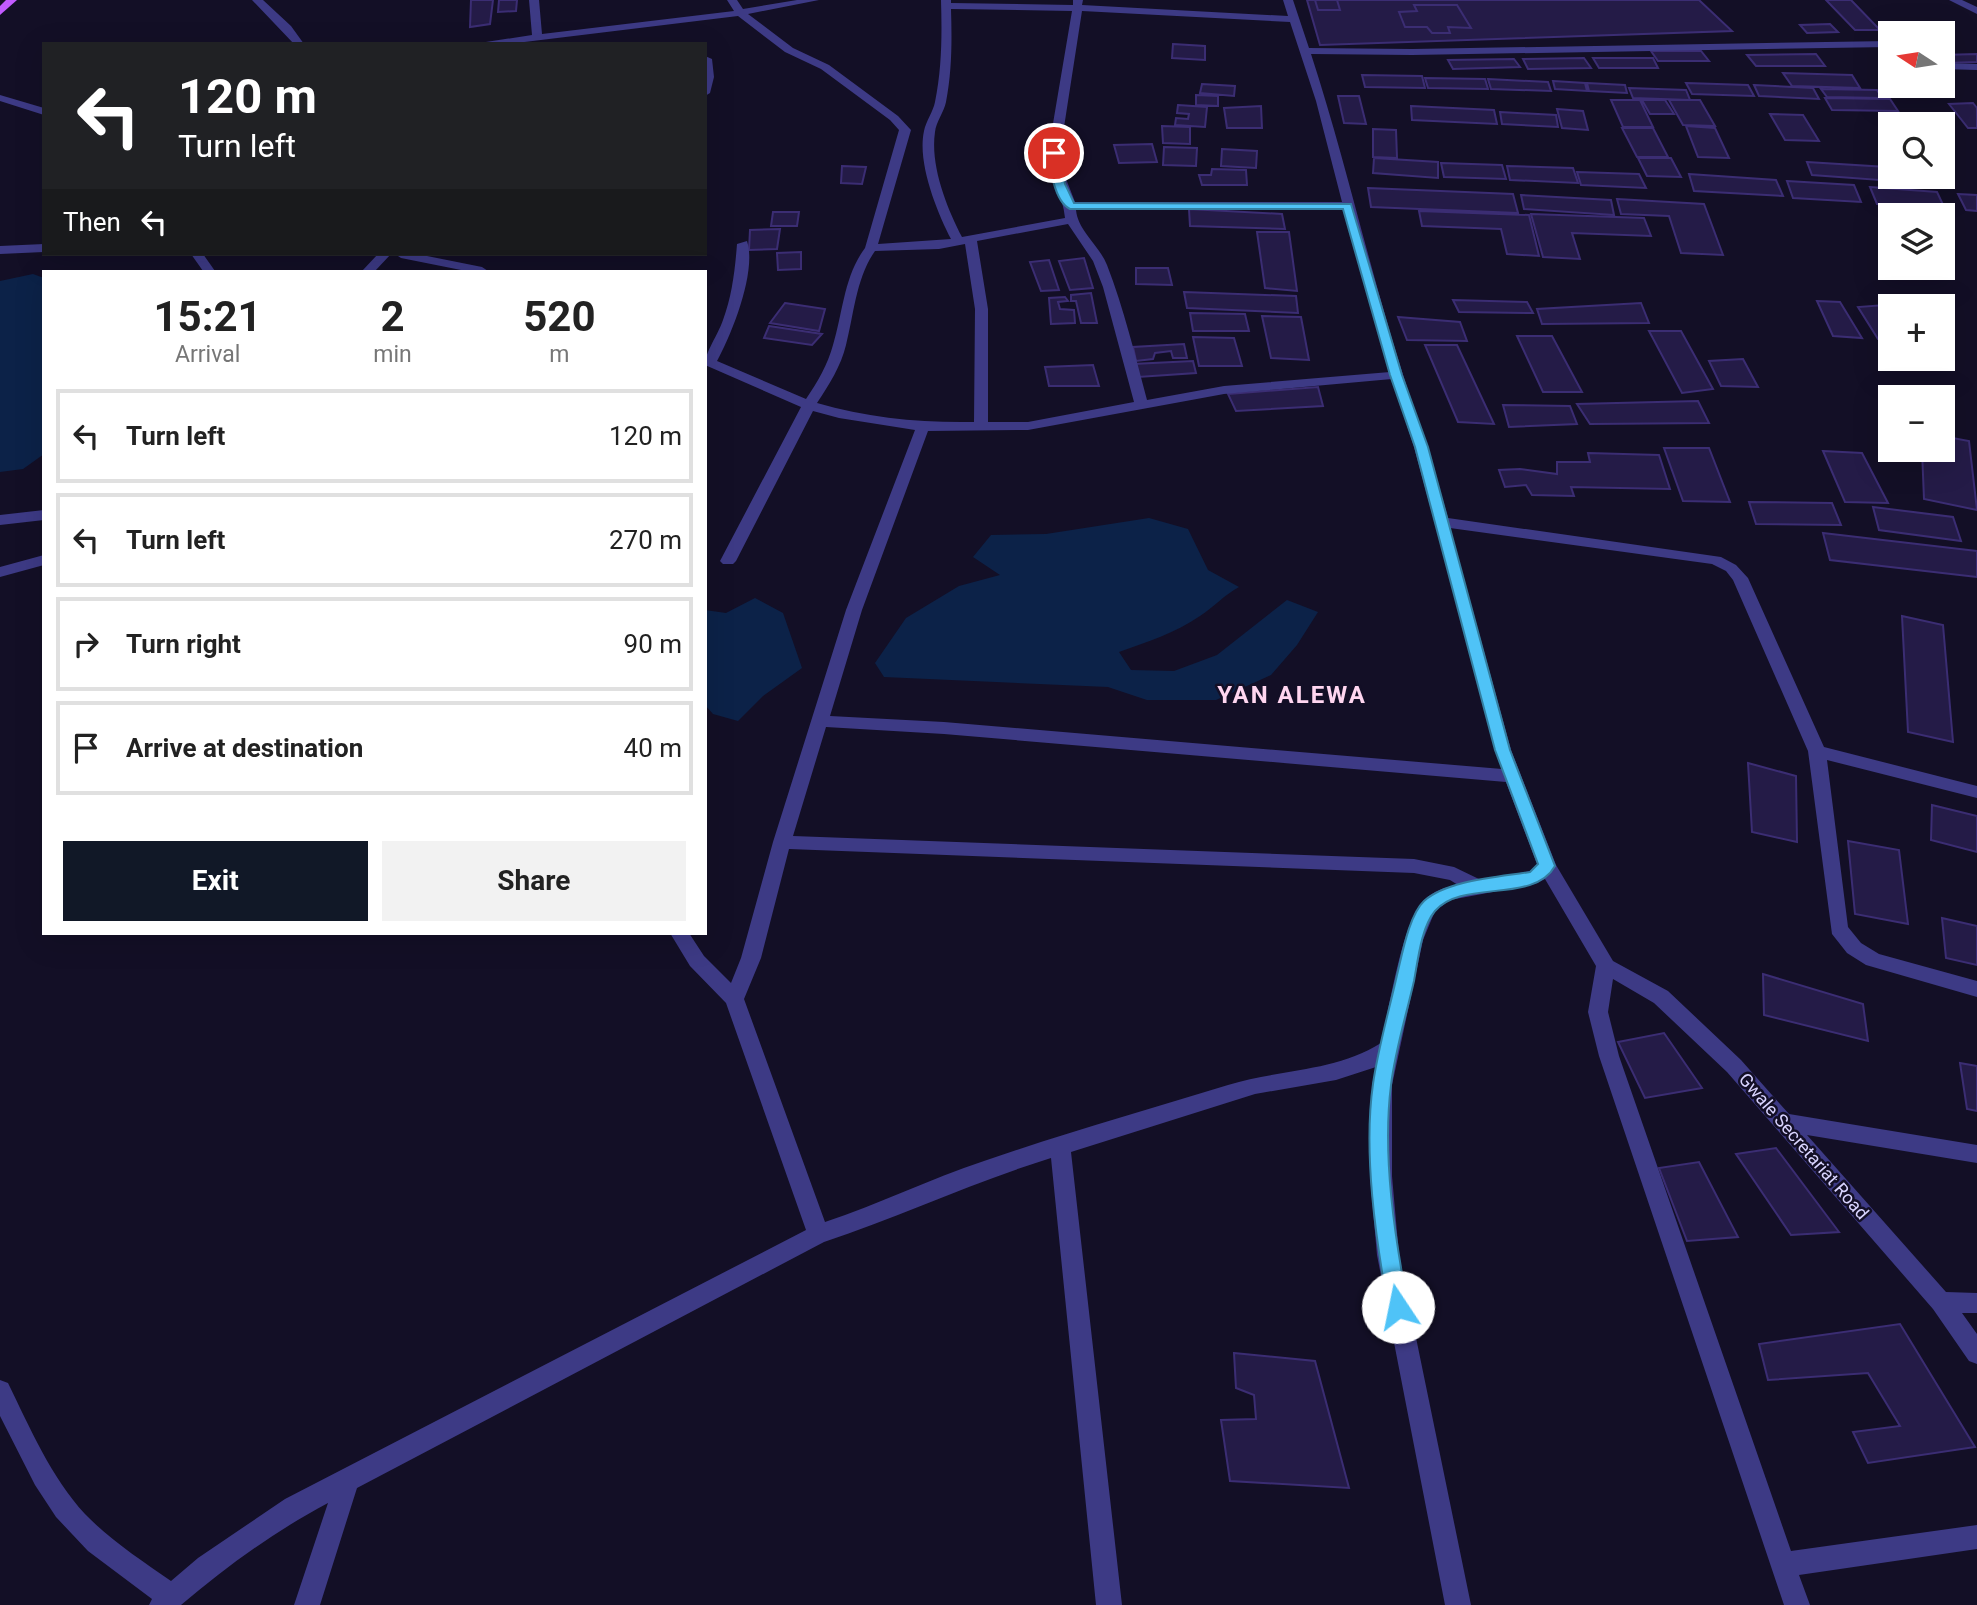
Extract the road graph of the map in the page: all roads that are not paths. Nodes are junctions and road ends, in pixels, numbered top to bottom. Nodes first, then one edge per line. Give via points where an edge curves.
1 (12, 0) edge
2 (257, 0) edge
3 (534, 0) edge
4 (732, 0) edge
5 (814, 0) edge
6 (1288, 0) edge
7 (1954, 0) edge
8 (946, 3) edge
9 (1078, 4) edge
10 (1977, 11) edge
11 (0, 12) edge
12 (741, 14) junction
13 (1292, 19) junction
14 (537, 37) junction
15 (298, 42) edge
16 (500, 42) edge
17 (1878, 44) edge
18 (1306, 51) junction
19 (708, 59) dead end
20 (1955, 66) edge
21 (1977, 67) edge
22 (707, 85) edge
23 (0, 98) edge
24 (42, 111) edge
25 (905, 130) junction
26 (929, 130) junction
27 (1070, 206) junction
28 (1348, 206) junction
29 (1072, 220) junction
30 (964, 240) junction
31 (743, 244) dead end
32 (42, 248) edge
33 (871, 248) junction
34 (0, 250) edge
35 (383, 256) edge
36 (410, 256) edge
37 (466, 256) edge
38 (455, 266) junction
39 (369, 270) edge
40 (477, 270) edge
41 (707, 361) edge
42 (1396, 375) junction
43 (809, 405) junction
44 (1142, 405) junction
45 (923, 427) junction
46 (981, 428) junction
47 (42, 515) edge
48 (0, 520) edge
49 (1442, 522) junction
50 (42, 561) edge
51 (728, 561) dead end
52 (0, 572) edge
53 (820, 721) junction
54 (1817, 751) junction
55 (1512, 776) junction
56 (1977, 792) edge
57 (782, 842) junction
58 (1547, 866) junction
59 (1480, 888) junction
60 (680, 935) edge
61 (1606, 966) junction
62 (1977, 989) edge
63 (734, 999) junction
64 (1391, 1047) junction
65 (1784, 1122) junction
66 (1060, 1146) junction
67 (1977, 1154) edge
68 (818, 1234) junction
69 (1941, 1302) junction
70 (1977, 1303) edge
71 (1977, 1353) edge
72 (0, 1391) edge
73 (347, 1481) junction
74 (1977, 1537) edge
75 (1783, 1565) junction
76 (166, 1601) edge
77 (307, 1605) edge
78 (1109, 1605) edge
79 (1458, 1605) edge
80 (1797, 1605) edge

1 - 11 main road
2 - 15 street
3 - 14 street
4 - 12 street
5 - 12 street
6 - 13 street
7 - 10 street
8 - 9 street
8 - 26 street via 939,113
9 - 13 street
9 - 27 street via 1054,153
12 - 14 street
12 - 25 street via 789,50 825,67
13 - 18 street
14 - 16 street
17 - 18 street
18 - 28 street
19 - 22 street
20 - 21 street
23 - 24 street
25 - 26 street
25 - 33 street
26 - 30 street via 943,214
27 - 28 street
27 - 29 street
28 - 42 street
29 - 30 street
29 - 44 street via 1099,261
30 - 33 street
30 - 46 street via 980,277 982,299
31 - 41 street via 731,319
32 - 34 street
33 - 43 street via 861,262 839,348
35 - 39 street
36 - 38 street
37 - 38 street
38 - 40 street
41 - 43 street
42 - 44 street via 1224,390
42 - 49 street
43 - 45 street
43 - 51 street
44 - 46 street via 1058,422
45 - 46 street
45 - 53 street via 863,584
47 - 48 street
49 - 54 street via 1716,560 1731,568 1740,578
49 - 55 street
50 - 52 street
53 - 55 street
53 - 57 street
54 - 56 street
54 - 62 street via 1839,929 1854,948 1873,960
55 - 58 street
57 - 59 street via 1415,866 1454,874
57 - 63 street via 751,958
58 - 59 street via 1535,877
58 - 61 street
59 - 64 street via 1445,894 1423,915
60 - 63 street via 697,961
61 - 65 street, Gwale Secretariat Road via 1661,997 1734,1066
61 - 75 street via 1598,1012 1609,1056
63 - 68 street
64 - 66 street via 1367,1062 1336,1072 1255,1085
64 - 79 street via 1380,1123 1388,1255
65 - 67 street
65 - 69 street, Gwale Secretariat Road
66 - 68 street
66 - 78 street
68 - 73 street
69 - 70 street
69 - 71 street, Gwale Secretariat Road
72 - 76 street via 73,1520
73 - 76 street via 294,1508
73 - 77 street
74 - 75 street
75 - 80 street

